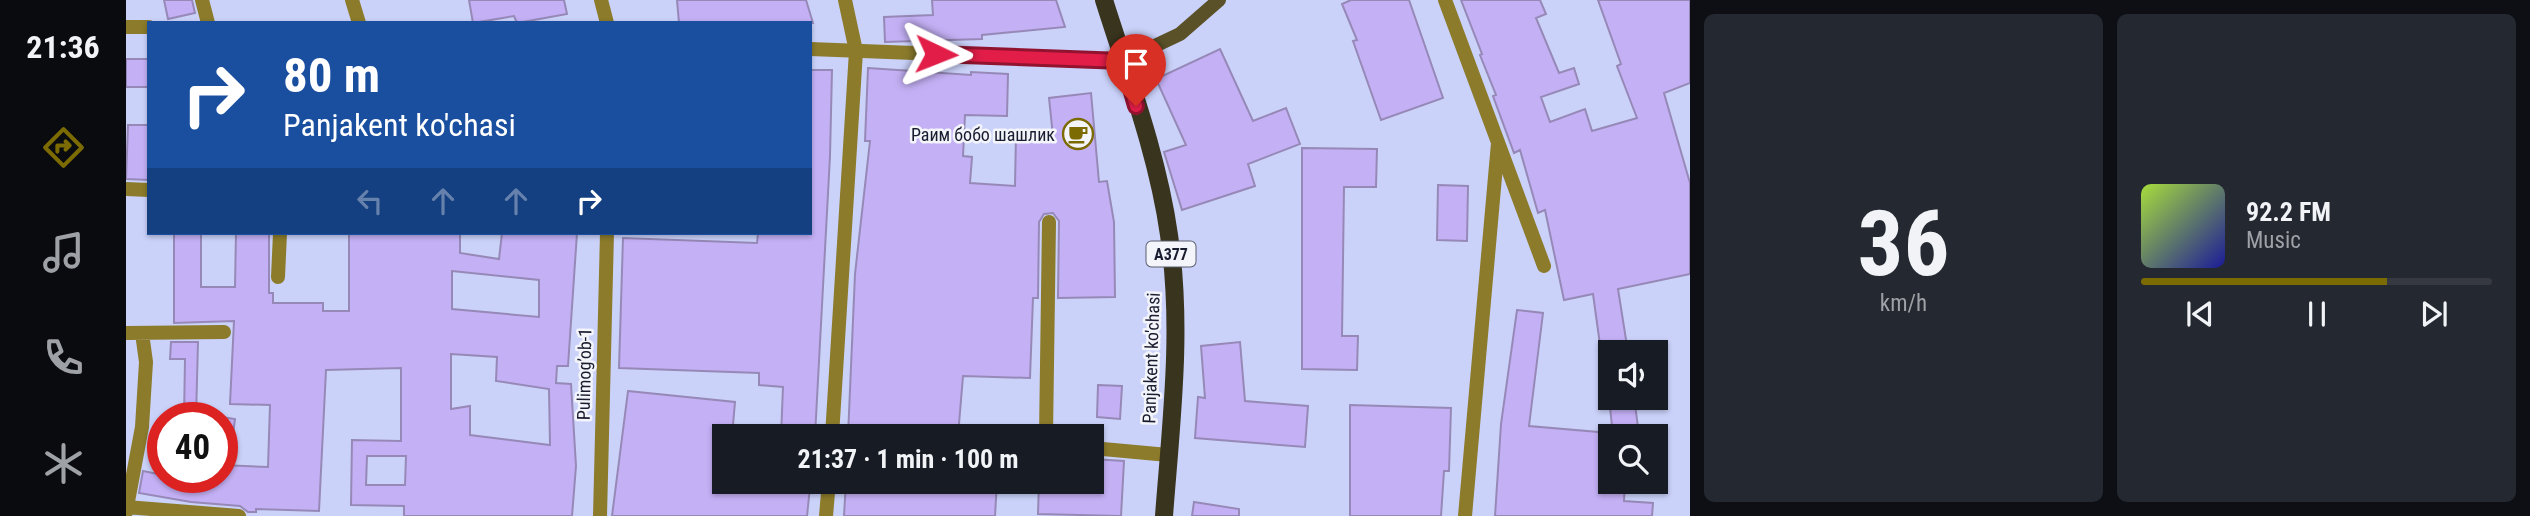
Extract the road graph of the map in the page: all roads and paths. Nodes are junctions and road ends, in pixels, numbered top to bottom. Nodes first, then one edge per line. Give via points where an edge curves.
1 (202, 0) edge
2 (352, 0) edge
3 (601, 0) edge
4 (845, 0) edge
5 (1104, 0) edge
6 (1219, 0) edge
7 (1445, 0) edge
8 (207, 21) edge
9 (358, 21) edge
10 (606, 21) edge
11 (126, 27) edge
12 (147, 27) edge
13 (812, 49) edge
14 (856, 51) junction
15 (1123, 61) junction
16 (1498, 143) junction
17 (126, 189) edge
18 (147, 190) edge
19 (1049, 222) dead end
20 (280, 235) edge
21 (607, 235) edge
22 (1544, 266) dead end
23 (278, 277) dead end
24 (224, 332) dead end
25 (126, 333) edge
26 (142, 333) junction
27 (833, 424) edge
28 (1046, 424) edge
29 (1104, 449) edge
30 (1168, 455) junction
31 (828, 494) edge
32 (127, 508) edge
33 (239, 516) edge
34 (600, 516) edge
35 (826, 516) edge
36 (1164, 516) edge
37 (1465, 516) edge

1 - 8 street
2 - 9 street
3 - 10 street
4 - 14 street
5 - 15 main road, Panjakent ko'chasi / A377
6 - 15 main road via 1180,34
7 - 16 street
11 - 12 street
13 - 14 street
14 - 15 street
14 - 27 street
15 - 30 main road, Panjakent ko'chasi / A377 via 1169,234 1176,355
16 - 22 street
16 - 37 street
17 - 18 street
19 - 28 street
20 - 23 street
21 - 34 street, Pulimog’ob-1
24 - 26 street
25 - 26 street
26 - 32 street via 145,395
29 - 30 street
30 - 36 main road, Panjakent ko'chasi / A377
31 - 35 street
32 - 33 street

